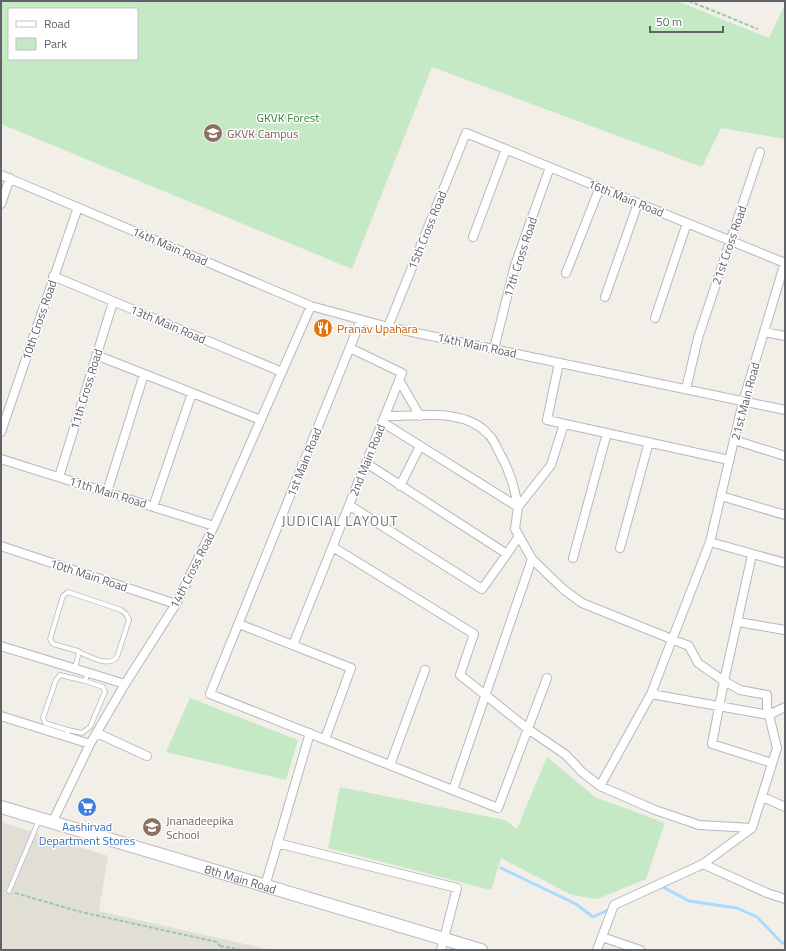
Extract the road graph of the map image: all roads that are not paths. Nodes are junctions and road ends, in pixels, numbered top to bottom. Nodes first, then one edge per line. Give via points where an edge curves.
1 (466, 133) joint
2 (506, 149) junction
3 (760, 152) dead end
4 (550, 167) junction
5 (1, 175) edge
6 (10, 178) junction
7 (600, 187) junction
8 (638, 203) junction
9 (1, 204) edge
10 (78, 207) junction
11 (687, 223) junction
12 (473, 237) dead end
13 (730, 240) junction
14 (785, 263) edge
15 (566, 273) dead end
16 (53, 276) junction
17 (605, 297) dead end
18 (113, 302) junction
19 (311, 306) junction
20 (655, 318) dead end
21 (361, 320) junction
22 (388, 327) junction
23 (764, 332) junction
24 (785, 336) edge
25 (350, 348) junction
26 (494, 349) junction
27 (96, 355) junction
28 (559, 363) junction
29 (282, 372) junction
30 (144, 374) junction
31 (399, 380) junction
32 (686, 389) junction
33 (192, 393) junction
34 (743, 402) junction
35 (785, 410) edge
36 (420, 416) junction
37 (383, 419) junction
38 (261, 420) junction
39 (564, 424) junction
40 (1, 432) edge
41 (607, 433) junction
42 (734, 440) junction
43 (649, 442) junction
44 (420, 446) junction
45 (785, 456) edge
46 (1, 459) edge
47 (730, 460) junction
48 (366, 463) junction
49 (59, 477) junction
50 (400, 486) junction
51 (107, 492) junction
52 (721, 496) junction
53 (349, 505) junction
54 (153, 507) junction
55 (518, 507) junction
56 (785, 515) edge
57 (214, 526) junction
58 (519, 536) junction
59 (710, 542) junction
60 (1, 546) edge
61 (333, 547) junction
62 (620, 548) dead end
63 (507, 554) junction
64 (752, 555) junction
65 (532, 558) junction
66 (572, 558) dead end
67 (785, 562) edge
68 (176, 604) junction
69 (738, 622) junction
70 (238, 624) junction
71 (785, 630) edge
72 (672, 639) junction
73 (293, 645) junction
74 (1, 646) edge
75 (79, 652) junction
76 (75, 669) junction
77 (425, 670) dead end
78 (88, 673) junction
79 (547, 678) dead end
80 (85, 681) junction
81 (724, 681) junction
82 (125, 684) junction
83 (485, 693) junction
84 (651, 694) junction
85 (785, 707) edge
86 (720, 708) junction
87 (1, 716) edge
88 (769, 716) junction
89 (528, 729) junction
90 (67, 733) junction
91 (97, 733) junction
92 (310, 733) junction
93 (325, 739) junction
94 (90, 744) junction
95 (147, 756) dead end
96 (772, 763) junction
97 (390, 765) junction
98 (600, 786) junction
99 (453, 790) junction
100 (763, 797) junction
101 (1, 807) edge
102 (785, 807) edge
103 (39, 819) junction
104 (52, 823) junction
105 (752, 828) junction
106 (278, 843) junction
107 (703, 864) junction
108 (264, 886) junction
109 (9, 891) road end
110 (785, 899) edge
111 (602, 937) junction
112 (442, 944) edge
113 (481, 950) edge
114 (597, 950) edge
115 (640, 950) edge

1 - 2 street, 16th Main Road
1 - 22 street, 15th Cross Road
2 - 4 street, 16th Main Road
2 - 12 street
3 - 13 street, 21st Cross Road
4 - 7 street, 16th Main Road
4 - 26 street, 17th Cross Road via 515,265
5 - 6 street, 14th Main Road
6 - 9 street
6 - 10 street, 14th Main Road
7 - 8 street, 16th Main Road
7 - 15 street
8 - 11 street, 16th Main Road
8 - 17 street
10 - 16 street, 10th Cross Road
10 - 19 street, 14th Main Road
11 - 13 street, 16th Main Road
11 - 20 street
13 - 14 street, 16th Main Road
13 - 32 street, 21st Cross Road via 698,338
14 - 23 street, 21st Main Road
16 - 18 street, 13th Main Road
16 - 40 street, 10th Cross Road
18 - 27 street, 11th Cross Road
18 - 29 street, 13th Main Road
19 - 21 street, 14th Main Road
19 - 29 street, 14th Cross Road
21 - 22 street, 14th Main Road
21 - 25 street, 1st Main Road
22 - 26 street, 14th Main Road
23 - 24 street
23 - 34 street, 21st Main Road
25 - 31 street via 402,373
25 - 70 street, 1st Main Road
26 - 28 street, 14th Main Road
27 - 30 street
27 - 49 street, 11th Cross Road
28 - 32 street, 14th Main Road
28 - 39 street via 547,420
29 - 38 street, 14th Cross Road
30 - 33 street
30 - 51 street
31 - 36 street
31 - 37 street, 2nd Main Road
32 - 34 street, 14th Main Road
33 - 38 street
33 - 54 street
34 - 35 street, 14th Main Road
34 - 42 street, 21st Main Road
36 - 37 street
36 - 55 street via 451,416 473,422 488,434 514,483
37 - 44 street
37 - 48 street, 2nd Main Road
38 - 57 street, 14th Cross Road
39 - 41 street
39 - 55 street via 551,465
41 - 43 street
41 - 66 street
42 - 45 street
42 - 47 street, 21st Main Road
43 - 47 street
43 - 62 street
44 - 50 street
44 - 55 street
46 - 49 street, 11th Main Road
47 - 52 street, 21st Main Road
48 - 50 street
48 - 53 street, 2nd Main Road
49 - 51 street, 11th Main Road
50 - 63 street
51 - 54 street, 11th Main Road
52 - 56 street
52 - 59 street, 21st Main Road
53 - 61 street, 2nd Main Road
53 - 63 street via 482,589
54 - 57 street, 11th Main Road
55 - 58 street via 515,529
57 - 68 street, 14th Cross Road
58 - 63 street
58 - 65 street
59 - 64 street
59 - 72 street, 21st Main Road
60 - 68 street, 10th Main Road
61 - 73 street, 2nd Main Road
61 - 83 street via 474,634 460,675
64 - 67 street
64 - 69 street
65 - 72 street via 563,589 582,603
65 - 83 street
68 - 82 street, 14th Cross Road
69 - 71 street
69 - 81 street
70 - 73 street
70 - 92 street, 1st Main Road via 210,694
72 - 81 street via 689,646 698,664
72 - 84 street, 21st Main Road
73 - 93 street via 351,668
74 - 76 street
75 - 75 lane via 53,644 50,639 63,596 68,592 122,610 129,620 114,661 108,662
75 - 76 lane
76 - 78 street
77 - 97 street
78 - 80 lane
78 - 82 street
79 - 89 street
80 - 90 lane via 103,687 105,692 89,729 82,733
80 - 90 lane via 60,675 56,680 43,718 45,723
81 - 86 street
81 - 88 street via 740,690 766,695
82 - 91 street, 14th Cross Road
83 - 89 street
83 - 99 street
84 - 86 street
84 - 98 street, 21st Main Road
85 - 88 street
86 - 88 street
86 - 96 street via 712,744
87 - 90 street
88 - 96 street via 777,748
89 - 98 street via 566,755
89 - 99 street via 498,808
90 - 94 street
91 - 94 street, 14th Cross Road
91 - 95 street
92 - 93 street
92 - 106 street
93 - 97 street
94 - 104 street, 14th Cross Road
96 - 100 street
97 - 99 street
98 - 105 street via 699,825
100 - 102 street
100 - 105 street
101 - 103 street, 8th Main Road
103 - 104 street, 8th Main Road
103 - 109 lane
104 - 108 street, 8th Main Road
105 - 107 street
106 - 108 street
106 - 112 street via 457,888
107 - 110 street
107 - 111 street via 614,905
108 - 112 street, 8th Main Road
111 - 114 street
111 - 115 street
112 - 113 street, 8th Main Road

